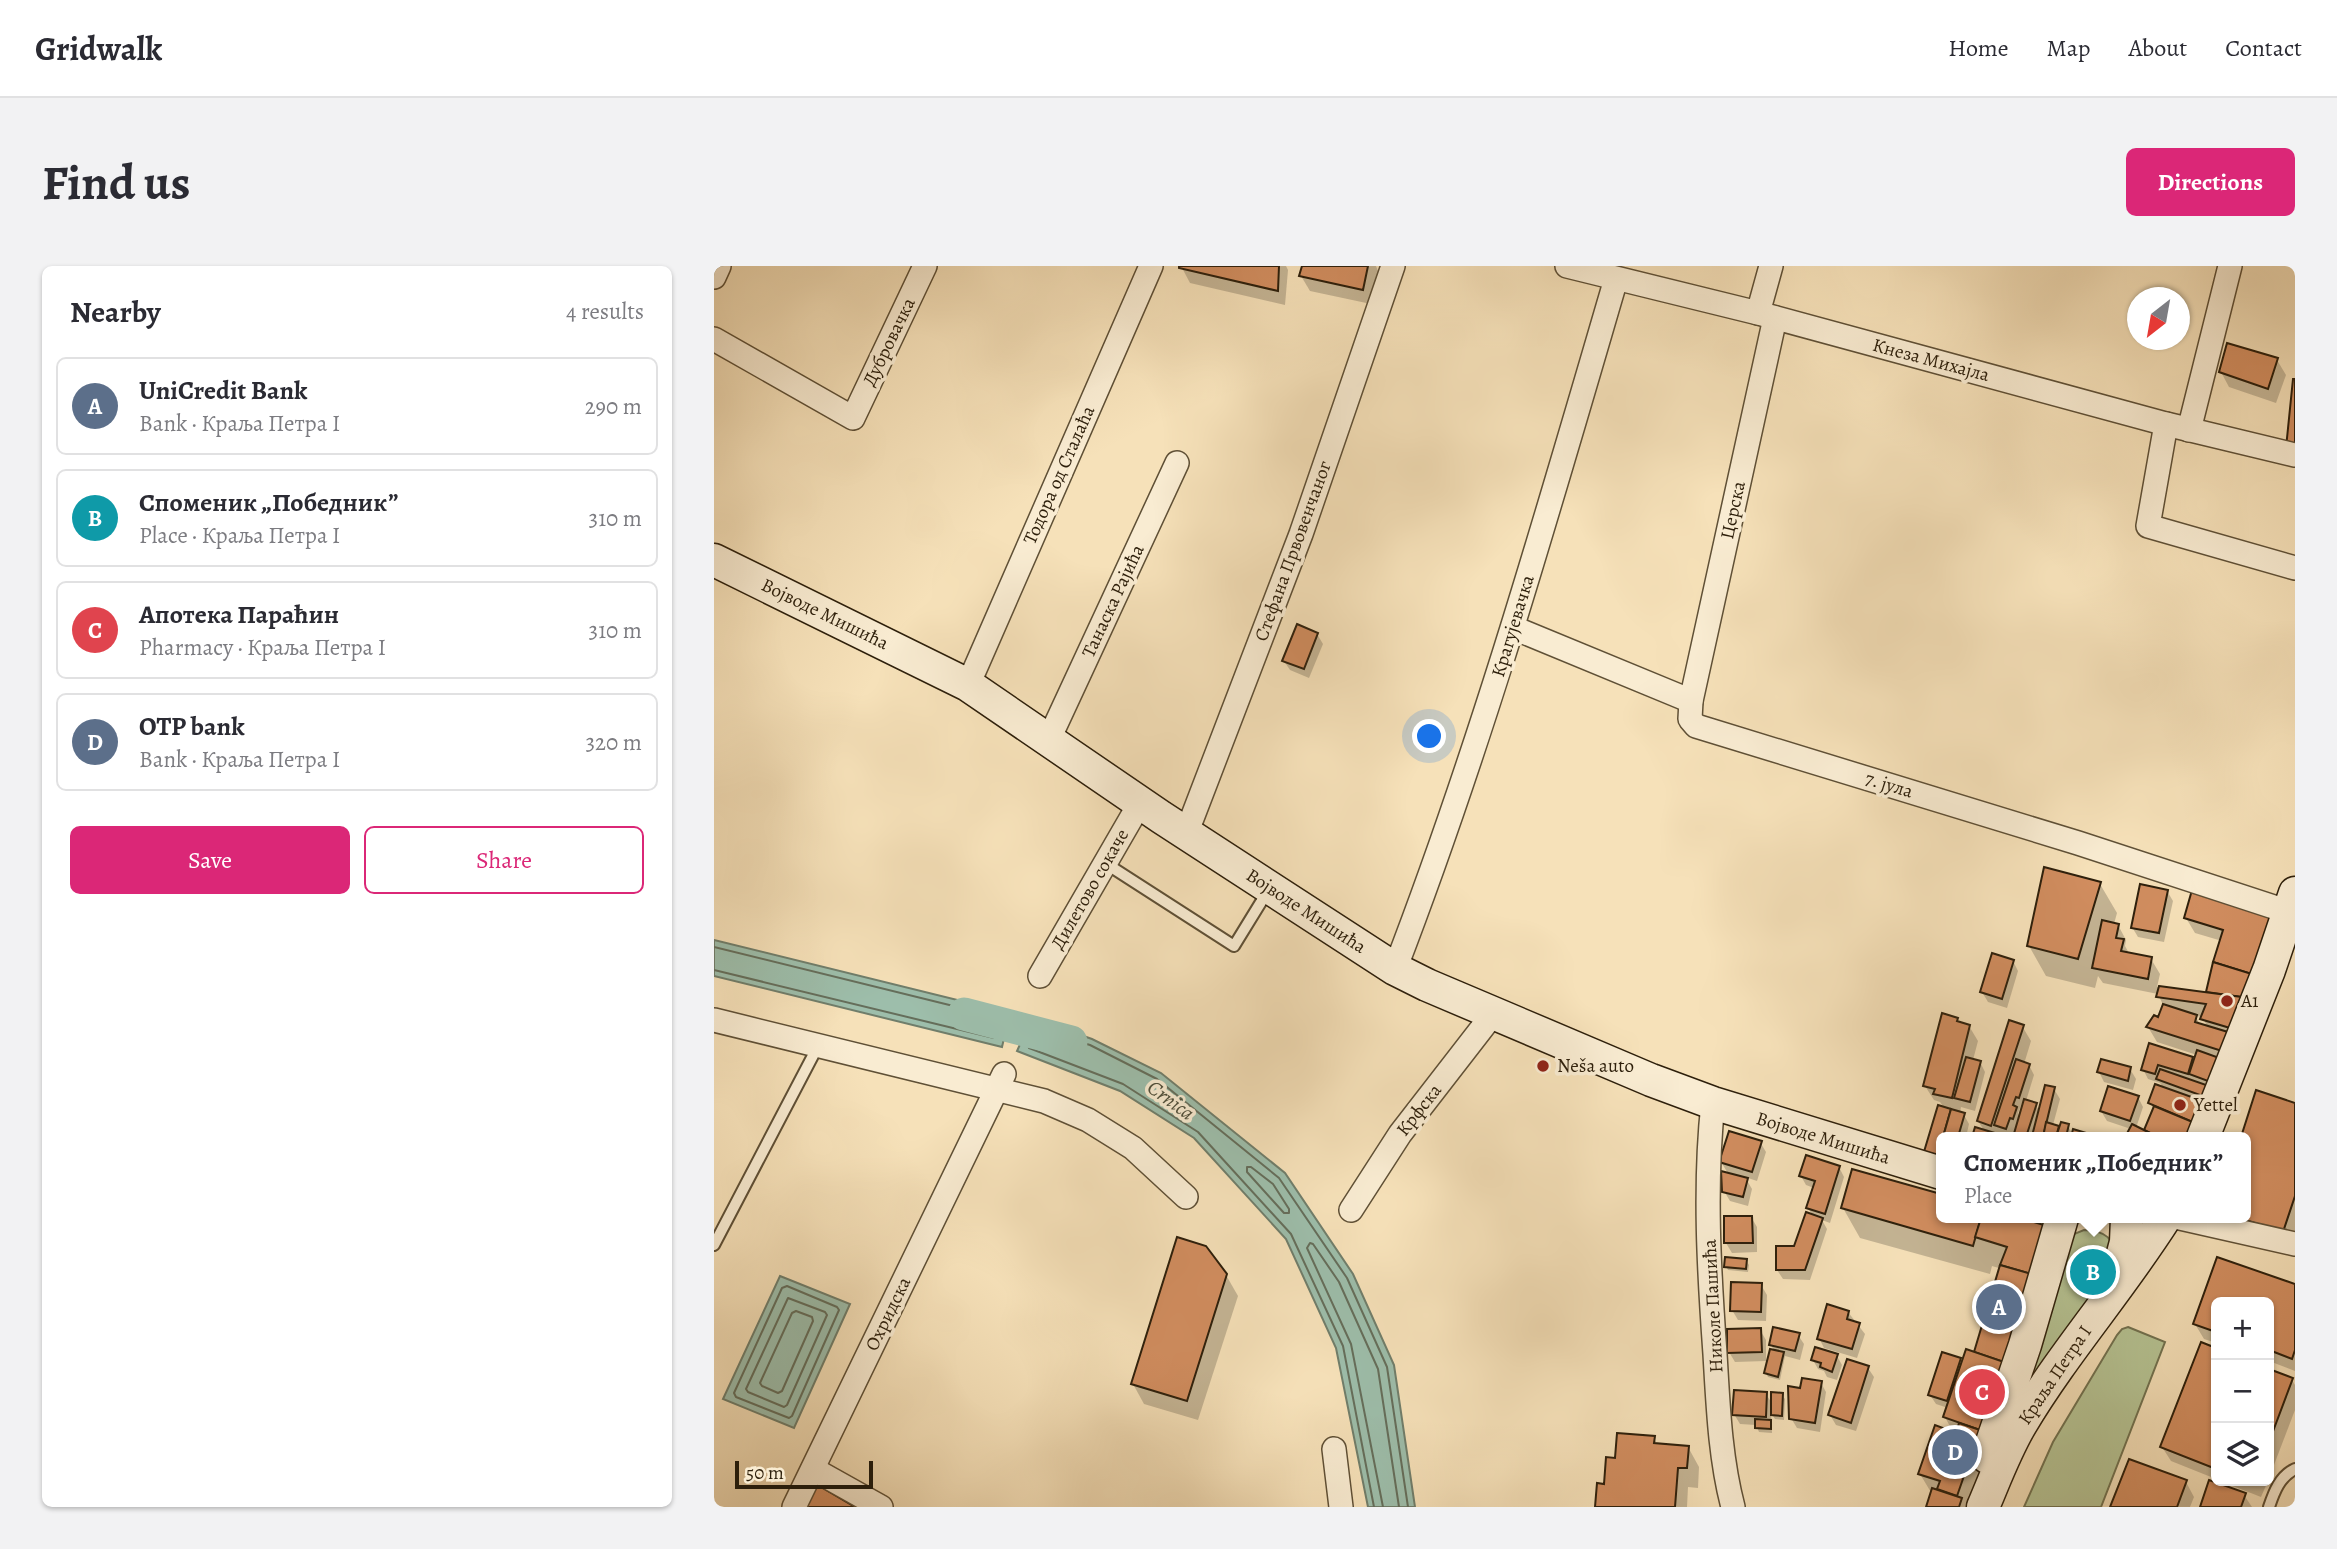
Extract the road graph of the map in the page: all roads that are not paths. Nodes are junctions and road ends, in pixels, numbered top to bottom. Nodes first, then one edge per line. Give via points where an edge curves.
1 (719, 266) edge
2 (925, 266) edge
3 (1151, 266) edge
4 (1393, 266) edge
5 (1771, 266) edge
6 (2230, 266) edge
7 (1581, 268) edge
8 (714, 277) edge
9 (1616, 279) junction
10 (1767, 316) junction
11 (714, 339) edge
12 (2166, 424) junction
13 (2189, 430) junction
14 (2295, 455) edge
15 (1177, 463) dead end
16 (714, 560) edge
17 (2295, 568) edge
18 (1514, 628) junction
19 (968, 685) junction
20 (1691, 701) junction
21 (1049, 739) junction
22 (1140, 803) junction
23 (1186, 834) junction
24 (1105, 863) junction
25 (1270, 887) junction
26 (2293, 906) edge
27 (1395, 968) junction
28 (1040, 976) dead end
29 (1493, 1014) junction
30 (714, 1020) edge
31 (818, 1046) junction
32 (1000, 1082) junction
33 (1713, 1103) junction
34 (2205, 1132) edge
35 (1936, 1171) edge
36 (1186, 1196) dead end
37 (1351, 1210) dead end
38 (2061, 1223) edge
39 (2127, 1223) edge
40 (2162, 1223) edge
41 (2202, 1223) edge
42 (2295, 1244) edge
43 (714, 1245) edge
44 (2113, 1291) junction
45 (1334, 1449) dead end
46 (813, 1469) junction
47 (2295, 1469) edge
48 (794, 1507) edge
49 (881, 1507) edge
50 (1341, 1507) edge
51 (1733, 1507) edge
52 (1977, 1507) edge
53 (1983, 1507) edge
54 (2269, 1507) edge

1 - 8 street
2 - 11 street, Дубровачка via 853,418
3 - 19 street, Тодора од Сталаћа
4 - 23 street, Стефана Првовенчаног via 1301,534
5 - 10 street, Церска
6 - 13 street
7 - 9 street, Кнеза Михајла
9 - 10 street, Кнеза Михајла
9 - 18 street, Крагујевачка
10 - 12 street, Кнеза Михајла
10 - 20 street, Церска
12 - 13 street, Кнеза Михајла
12 - 17 street via 2148,526
13 - 14 street, Кнеза Михајла
15 - 21 street, Танаска Рајића
16 - 19 main road, Војводе Мишића
18 - 20 street
18 - 27 street, Крагујевачка via 1453,815
19 - 21 main road, Војводе Мишића
20 - 26 street, 7. јула via 1690,719 1696,726
21 - 22 main road, Војводе Мишића
22 - 23 main road, Војводе Мишића
22 - 24 street, Дилетово сокаче
23 - 25 main road, Војводе Мишића
24 - 25 lane via 1234,947
24 - 28 street, Дилетово сокаче
25 - 27 main road, Војводе Мишића
26 - 34 main road
27 - 29 main road, Војводе Мишића
29 - 33 main road, Војводе Мишића
29 - 37 street, Крфска via 1400,1135
30 - 31 street
31 - 32 street
31 - 43 lane
32 - 36 street via 1088,1120 1133,1147
32 - 46 street, Охридска
33 - 35 main road, Војводе Мишића
33 - 51 street, Николе Пашића via 1708,1164 1712,1321 1720,1427
38 - 52 main road, Краља Петра I via 1981,1475
39 - 44 main road
40 - 44 main road, Краља Петра I
41 - 42 street
44 - 53 main road, Краља Петра I via 2019,1426
45 - 50 street
46 - 48 street, Охридска
46 - 49 street
47 - 54 lane via 2287,1472 2275,1489

